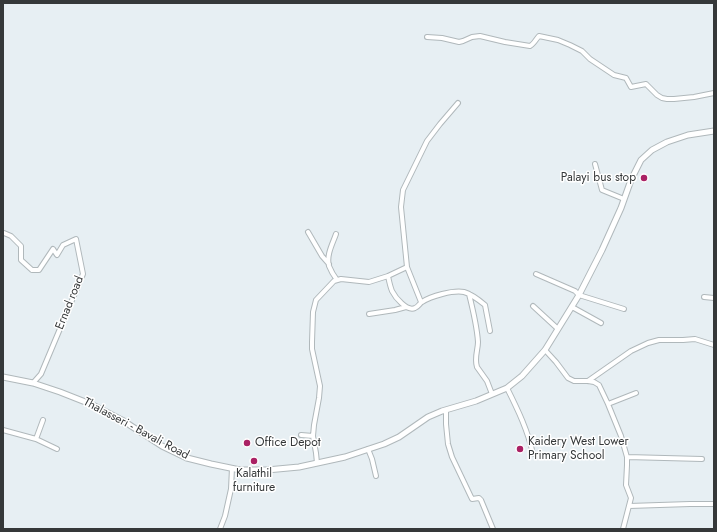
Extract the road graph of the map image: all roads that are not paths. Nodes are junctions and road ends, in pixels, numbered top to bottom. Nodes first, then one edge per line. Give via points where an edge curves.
1 (427, 37) dead end
2 (714, 93) edge
3 (458, 103) dead end
4 (714, 131) edge
5 (595, 164) dead end
6 (624, 199) junction
7 (308, 232) dead end
8 (3, 233) edge
9 (336, 234) dead end
10 (329, 264) junction
11 (407, 267) junction
12 (536, 274) dead end
13 (388, 276) junction
14 (337, 280) junction
15 (469, 294) junction
16 (579, 295) junction
17 (704, 297) dead end
18 (714, 298) edge
19 (421, 302) junction
20 (534, 306) dead end
21 (406, 307) junction
22 (572, 307) junction
23 (624, 309) dead end
24 (369, 314) dead end
25 (602, 324) dead end
26 (558, 329) junction
27 (490, 331) dead end
28 (714, 345) edge
29 (544, 350) junction
30 (3, 377) edge
31 (588, 381) junction
32 (33, 383) junction
33 (507, 388) junction
34 (636, 392) dead end
35 (492, 394) junction
36 (608, 404) junction
37 (446, 410) junction
38 (42, 420) dead end
39 (3, 430) edge
40 (301, 435) dead end
41 (313, 436) junction
42 (36, 439) junction
43 (57, 449) dead end
44 (368, 449) junction
45 (533, 454) dead end
46 (627, 457) junction
47 (702, 459) dead end
48 (317, 463) junction
49 (232, 468) junction
50 (376, 476) dead end
51 (713, 504) dead end
52 (629, 506) junction
53 (220, 529) edge
54 (493, 529) edge
55 (623, 529) edge

1 - 2 street via 459,42 480,36 530,46 539,36 558,40 582,51 614,75 626,78 631,87 646,84 662,98 674,99
3 - 11 street via 427,141 403,190 401,207
4 - 6 main road, Thalasseri - Bavali Road via 688,135 652,150 641,160
5 - 6 street via 602,190
6 - 16 main road, Thalasseri - Bavali Road
7 - 10 street
8 - 32 street, Ernad road via 11,236 21,246 21,260 32,270 40,270 53,249 56,255 63,245 76,239 83,274 41,374
9 - 10 street via 329,253
10 - 14 street
11 - 13 street
11 - 19 street
12 - 16 street
13 - 14 street via 369,282
13 - 21 street via 392,291
14 - 41 street via 316,300 313,312 312,349 320,386
15 - 19 street via 453,292
15 - 27 street via 485,305
15 - 35 street via 478,341 476,364
16 - 22 main road, Thalasseri - Bavali Road
16 - 23 street
17 - 18 street
19 - 21 street via 415,308
20 - 26 street
21 - 24 street
22 - 25 street
22 - 26 main road, Thalasseri - Bavali Road
26 - 29 main road, Thalasseri - Bavali Road
28 - 31 street via 695,339 659,340 648,343 631,351
29 - 31 street via 568,378 574,381
29 - 33 main road, Thalasseri - Bavali Road via 522,376
30 - 32 main road, Thalasseri - Bavali Road
31 - 36 street via 599,385
32 - 49 main road, Thalasseri - Bavali Road via 93,405 186,458
33 - 35 main road, Thalasseri - Bavali Road
33 - 45 street via 530,439
34 - 36 street
35 - 37 main road, Thalasseri - Bavali Road
36 - 46 street
37 - 44 main road, Thalasseri - Bavali Road via 428,417 399,437
37 - 54 street via 448,444 452,457 472,499 481,500
38 - 42 street
39 - 42 street
40 - 41 street
41 - 48 street
42 - 43 street
44 - 48 main road, Thalasseri - Bavali Road
44 - 50 street
46 - 47 street
46 - 52 street via 626,485 631,498
48 - 49 main road, Thalasseri - Bavali Road via 267,470
49 - 53 street via 231,489
51 - 52 street
52 - 55 street

